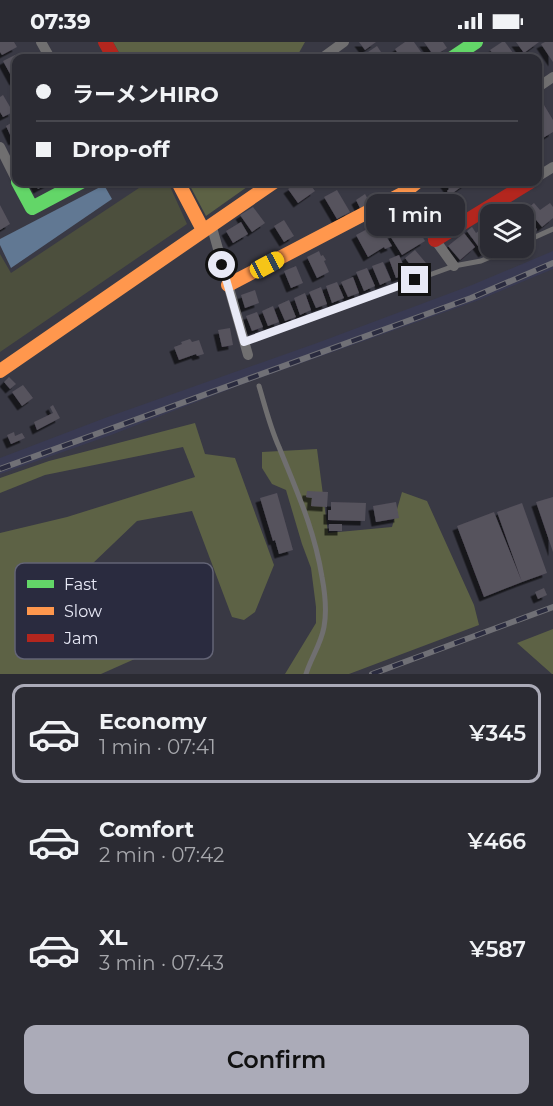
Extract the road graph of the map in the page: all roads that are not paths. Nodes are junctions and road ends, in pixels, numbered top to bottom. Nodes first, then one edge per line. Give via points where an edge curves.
1 (344, 42) edge
2 (476, 42) edge
3 (328, 54) edge
4 (458, 54) edge
5 (0, 147) edge
6 (12, 170) edge
7 (20, 186) edge
8 (73, 186) edge
9 (181, 186) edge
10 (268, 186) edge
11 (412, 186) edge
12 (523, 186) edge
13 (402, 194) junction
14 (207, 227) junction
15 (553, 229) edge
16 (534, 238) edge
17 (435, 240) junction
18 (488, 258) edge
19 (454, 266) junction
20 (228, 285) junction
21 (244, 342) junction
22 (248, 355) dead end
23 (0, 371) edge
24 (259, 386) dead end
25 (306, 674) edge

1 - 3 street
2 - 4 street
5 - 6 street
7 - 8 street via 32,208
9 - 14 street
10 - 14 street
11 - 13 street
12 - 17 street
13 - 17 street
13 - 20 street
14 - 20 street
14 - 23 street
15 - 16 lane
17 - 19 street
18 - 19 lane
19 - 21 lane
20 - 21 street
21 - 22 street
24 - 25 lane via 312,529 324,588 324,626

